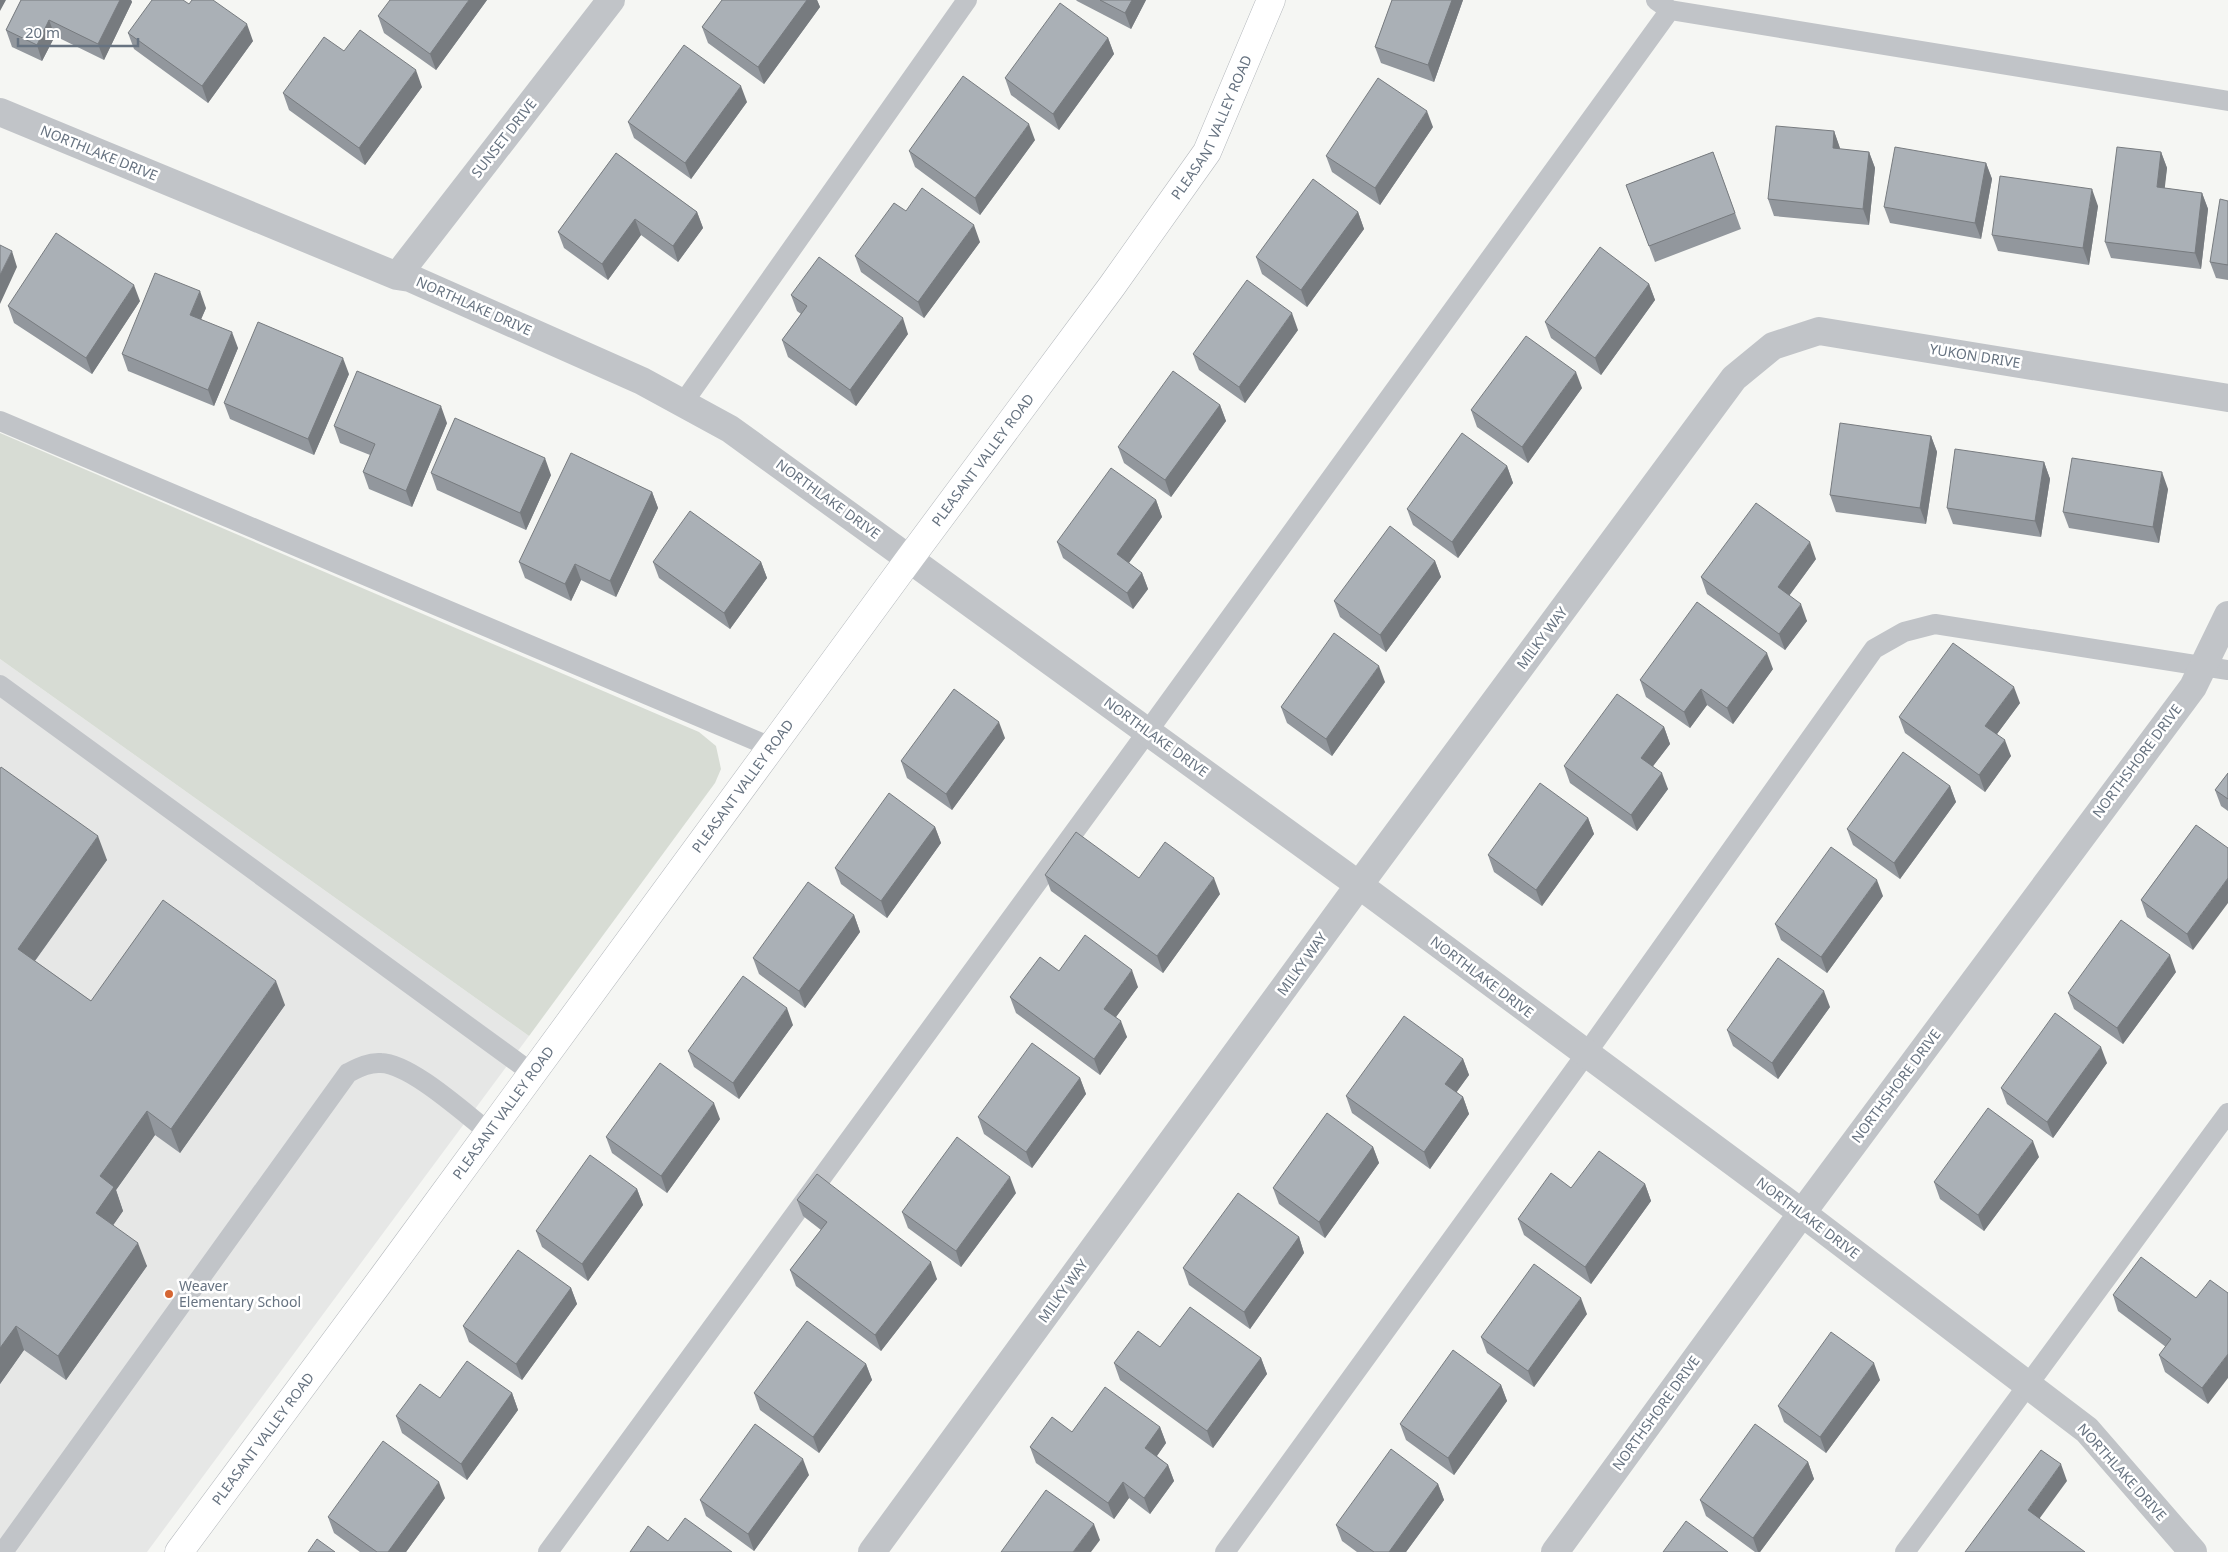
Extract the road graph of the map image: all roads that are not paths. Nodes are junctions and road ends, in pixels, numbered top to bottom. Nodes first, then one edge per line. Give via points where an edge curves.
1 (611, 0) edge
2 (967, 0) edge
3 (1271, 0) edge
4 (1663, 5) edge
5 (2228, 101) edge
6 (0, 112) edge
7 (397, 276) junction
8 (1734, 378) joint
9 (2228, 398) edge
10 (683, 403) junction
11 (0, 421) edge
12 (910, 558) junction
13 (2228, 615) edge
14 (2216, 668) edge
15 (0, 685) edge
16 (1148, 731) junction
17 (771, 747) junction
18 (1359, 885) junction
19 (1586, 1054) junction
20 (532, 1073) junction
21 (2228, 1113) edge
22 (489, 1132) junction
23 (1802, 1214) junction
24 (2028, 1384) junction
25 (3, 1552) edge
26 (179, 1552) edge
27 (548, 1552) edge
28 (872, 1552) edge
29 (1225, 1552) edge
30 (1555, 1552) edge
31 (1905, 1552) edge
32 (2193, 1552) edge

1 - 7 street, SUNSET DRIVE
2 - 10 lane
3 - 12 street, PLEASANT VALLEY ROAD via 1207,152
4 - 5 lane
4 - 16 lane
6 - 7 street, NORTHLAKE DRIVE
7 - 10 street, NORTHLAKE DRIVE via 410,278 642,381
8 - 9 street, YUKON DRIVE via 1773,346 1818,331
8 - 18 street, MILKY WAY
10 - 12 street, NORTHLAKE DRIVE via 730,429
11 - 17 lane
12 - 16 street, NORTHLAKE DRIVE
12 - 17 street, PLEASANT VALLEY ROAD
13 - 14 street, NORTHSHORE DRIVE
14 - 19 lane via 1935,624 1904,632 1874,650
14 - 23 street, NORTHSHORE DRIVE via 2193,687
15 - 20 lane
16 - 18 street, NORTHLAKE DRIVE
16 - 27 lane
17 - 20 street, PLEASANT VALLEY ROAD
18 - 19 street, NORTHLAKE DRIVE
18 - 28 street, MILKY WAY
19 - 23 street, NORTHLAKE DRIVE
19 - 29 lane
20 - 22 street, PLEASANT VALLEY ROAD
21 - 24 lane
22 - 25 lane via 396,1065 379,1062 363,1065 348,1073
22 - 26 street, PLEASANT VALLEY ROAD
23 - 24 street, NORTHLAKE DRIVE
23 - 30 street, NORTHSHORE DRIVE
24 - 31 lane
24 - 32 street, NORTHLAKE DRIVE via 2088,1430

